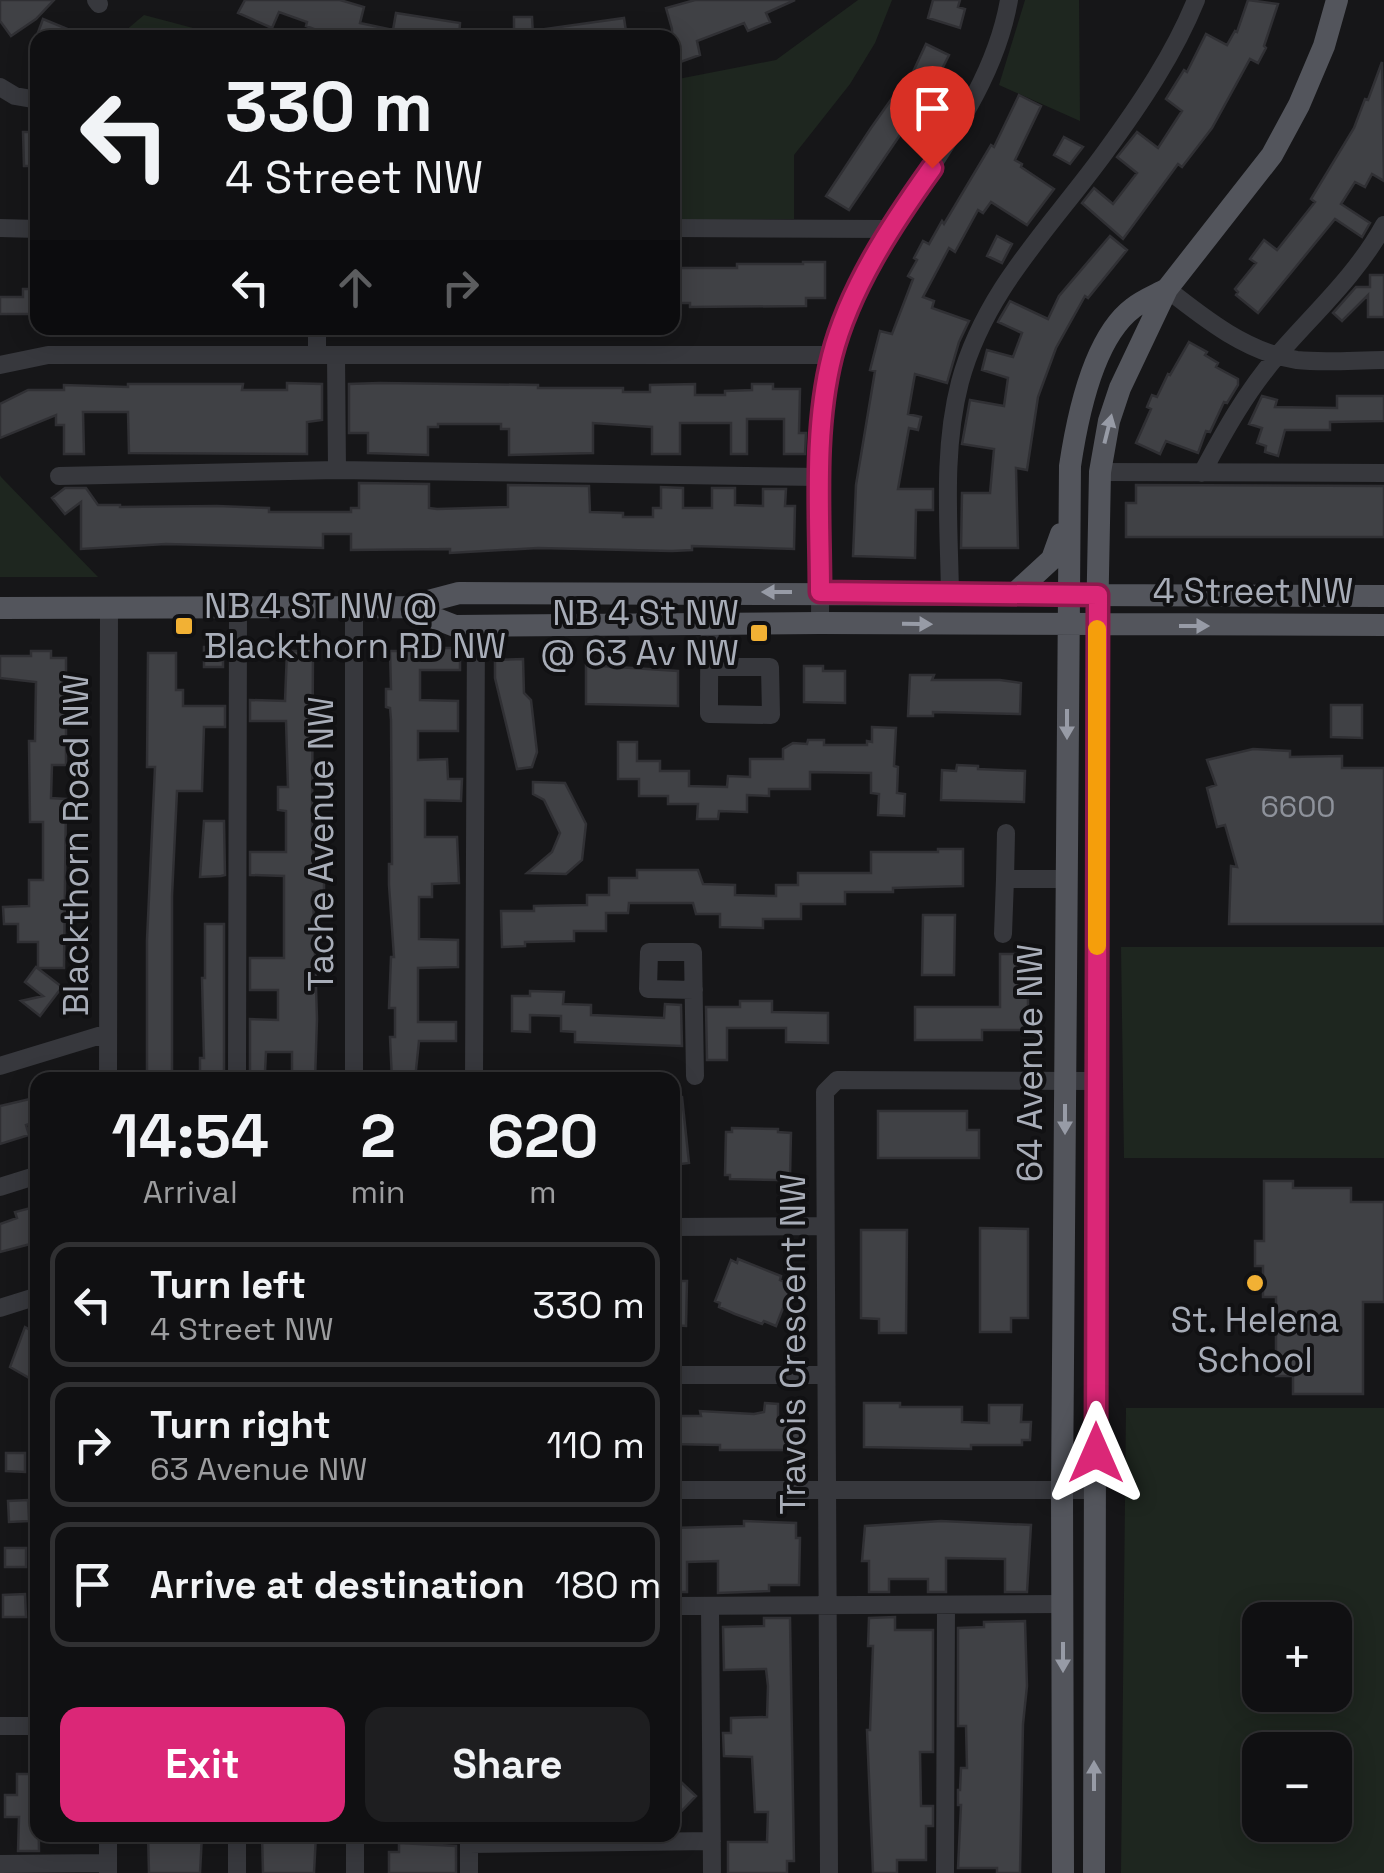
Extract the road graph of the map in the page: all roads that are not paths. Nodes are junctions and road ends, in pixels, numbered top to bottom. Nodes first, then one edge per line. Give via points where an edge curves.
1 (1009, 0) edge
2 (1196, 0) edge
3 (1338, 0) edge
4 (0, 87) edge
5 (30, 99) edge
6 (0, 228) edge
7 (30, 228) edge
8 (680, 228) edge
9 (889, 229) junction
10 (1381, 235) edge
11 (1167, 289) junction
12 (320, 335) edge
13 (326, 355) junction
14 (832, 355) junction
15 (1277, 356) junction
16 (1384, 360) edge
17 (0, 365) edge
18 (337, 470) junction
19 (1100, 472) junction
20 (1202, 473) junction
21 (1384, 473) edge
22 (59, 476) dead end
23 (820, 477) junction
24 (1068, 516) junction
25 (820, 592) junction
26 (1014, 594) junction
27 (950, 595) junction
28 (1068, 595) junction
29 (1098, 595) junction
30 (1384, 596) edge
31 (354, 607) junction
32 (406, 607) junction
33 (0, 608) edge
34 (109, 609) junction
35 (238, 609) junction
36 (820, 623) junction
37 (710, 624) junction
38 (1068, 626) junction
39 (1097, 626) junction
40 (1384, 626) edge
41 (476, 627) junction
42 (709, 667) dead end
43 (1006, 833) dead end
44 (1005, 879) junction
45 (1066, 879) junction
46 (1003, 934) dead end
47 (694, 990) dead end
48 (108, 1033) junction
49 (0, 1066) edge
50 (108, 1072) edge
51 (237, 1072) edge
52 (354, 1072) edge
53 (474, 1072) edge
54 (695, 1076) dead end
55 (1096, 1081) junction
56 (1066, 1082) junction
57 (30, 1178) edge
58 (0, 1186) edge
59 (824, 1226) junction
60 (680, 1227) edge
61 (30, 1299) edge
62 (0, 1308) edge
63 (680, 1375) edge
64 (825, 1375) junction
65 (680, 1490) edge
66 (1062, 1490) junction
67 (1096, 1490) junction
68 (826, 1491) junction
69 (1063, 1604) junction
70 (826, 1605) junction
71 (946, 1605) junction
72 (680, 1606) edge
73 (710, 1606) junction
74 (0, 1726) edge
75 (30, 1726) edge
76 (680, 1841) edge
77 (712, 1841) junction
78 (108, 1842) edge
79 (237, 1842) edge
80 (354, 1842) edge
81 (469, 1842) edge
82 (0, 1864) edge
83 (108, 1868) edge
84 (237, 1873) edge
85 (355, 1873) edge
86 (469, 1873) edge
87 (712, 1873) edge
88 (829, 1873) edge
89 (946, 1873) edge
90 (1063, 1873) edge
91 (1094, 1873) edge

1 - 9 street via 954,137
2 - 27 street via 1179,42 1106,152 1023,255 976,334 950,432
3 - 11 main road, 64 Avenue NW via 1324,46 1272,156
4 - 5 street
6 - 7 street
8 - 9 street
9 - 14 street
10 - 15 street
11 - 15 street via 1212,325
19 -> 11 main road, 64 Avenue NW via 1120,388
11 - 24 main road, 64 Avenue NW via 1131,309 1093,368 1076,428
12 - 13 street
13 - 14 street
13 - 17 street via 48,356
13 - 18 street
14 - 23 street
15 - 16 street
15 - 20 street via 1242,400
18 - 22 street
18 - 23 street
19 - 20 street
19 - 29 main road, 64 Avenue NW
20 - 21 street
23 - 25 street
24 - 26 main road via 1052,559
24 - 28 main road, 64 Avenue NW
25 - 27 main road, 4 Street NW
25 -> 32 main road, 4 Street NW via 459,593
25 - 36 street
26 - 27 main road, 4 Street NW
26 - 28 main road, 4 Street NW
28 - 29 main road, 4 Street NW
28 - 38 main road, 64 Avenue NW
29 - 30 main road, 4 Street NW
29 - 39 main road, 64 Avenue NW
31 - 32 main road, 4 Street NW
31 - 35 main road, 4 Street NW
31 - 52 street, Tache Avenue NW
32 - 41 main road, 4 Street NW
33 - 34 main road, 4 Street NW
34 - 35 main road, 4 Street NW
34 - 48 street, Blackthorn Road NW
35 - 51 street
36 - 37 main road, 4 Street NW
36 -> 38 main road, 4 Street NW
37 - 41 main road, 4 Street NW
37 - 42 street
38 - 39 main road, 4 Street NW
38 -> 45 main road, 64 Avenue NW
39 -> 40 main road, 4 Street NW
39 - 55 main road, 64 Avenue NW
41 - 53 street
43 - 44 street
44 - 45 street
44 - 46 street
45 - 56 main road, 64 Avenue NW
47 - 54 street
48 - 49 street
48 - 50 street, Blackthorn Road NW
55 - 56 street, Travois Crescent NW
55 - 67 main road, 64 Avenue NW
56 - 59 street, Travois Crescent NW via 837,1080 825,1092
56 -> 66 main road, 64 Avenue NW
57 - 58 street
59 - 60 street
59 - 64 street, Travois Crescent NW
61 - 62 street
63 - 64 street
64 - 68 street, Travois Crescent NW
65 - 68 street
66 - 67 street
66 - 68 street
66 - 69 main road, 64 Avenue NW
91 -> 67 main road, 64 Avenue NW
68 - 70 street, Travois Crescent NW
69 - 71 street
69 -> 90 main road, 64 Avenue NW
70 - 71 street
70 - 73 street
70 - 88 street, Travois Crescent NW
71 - 89 street
72 - 73 street
73 - 77 street
74 - 75 street
76 - 77 street
77 - 87 street
78 - 83 street
79 - 84 street
80 - 85 street
81 - 86 street
82 - 83 street

